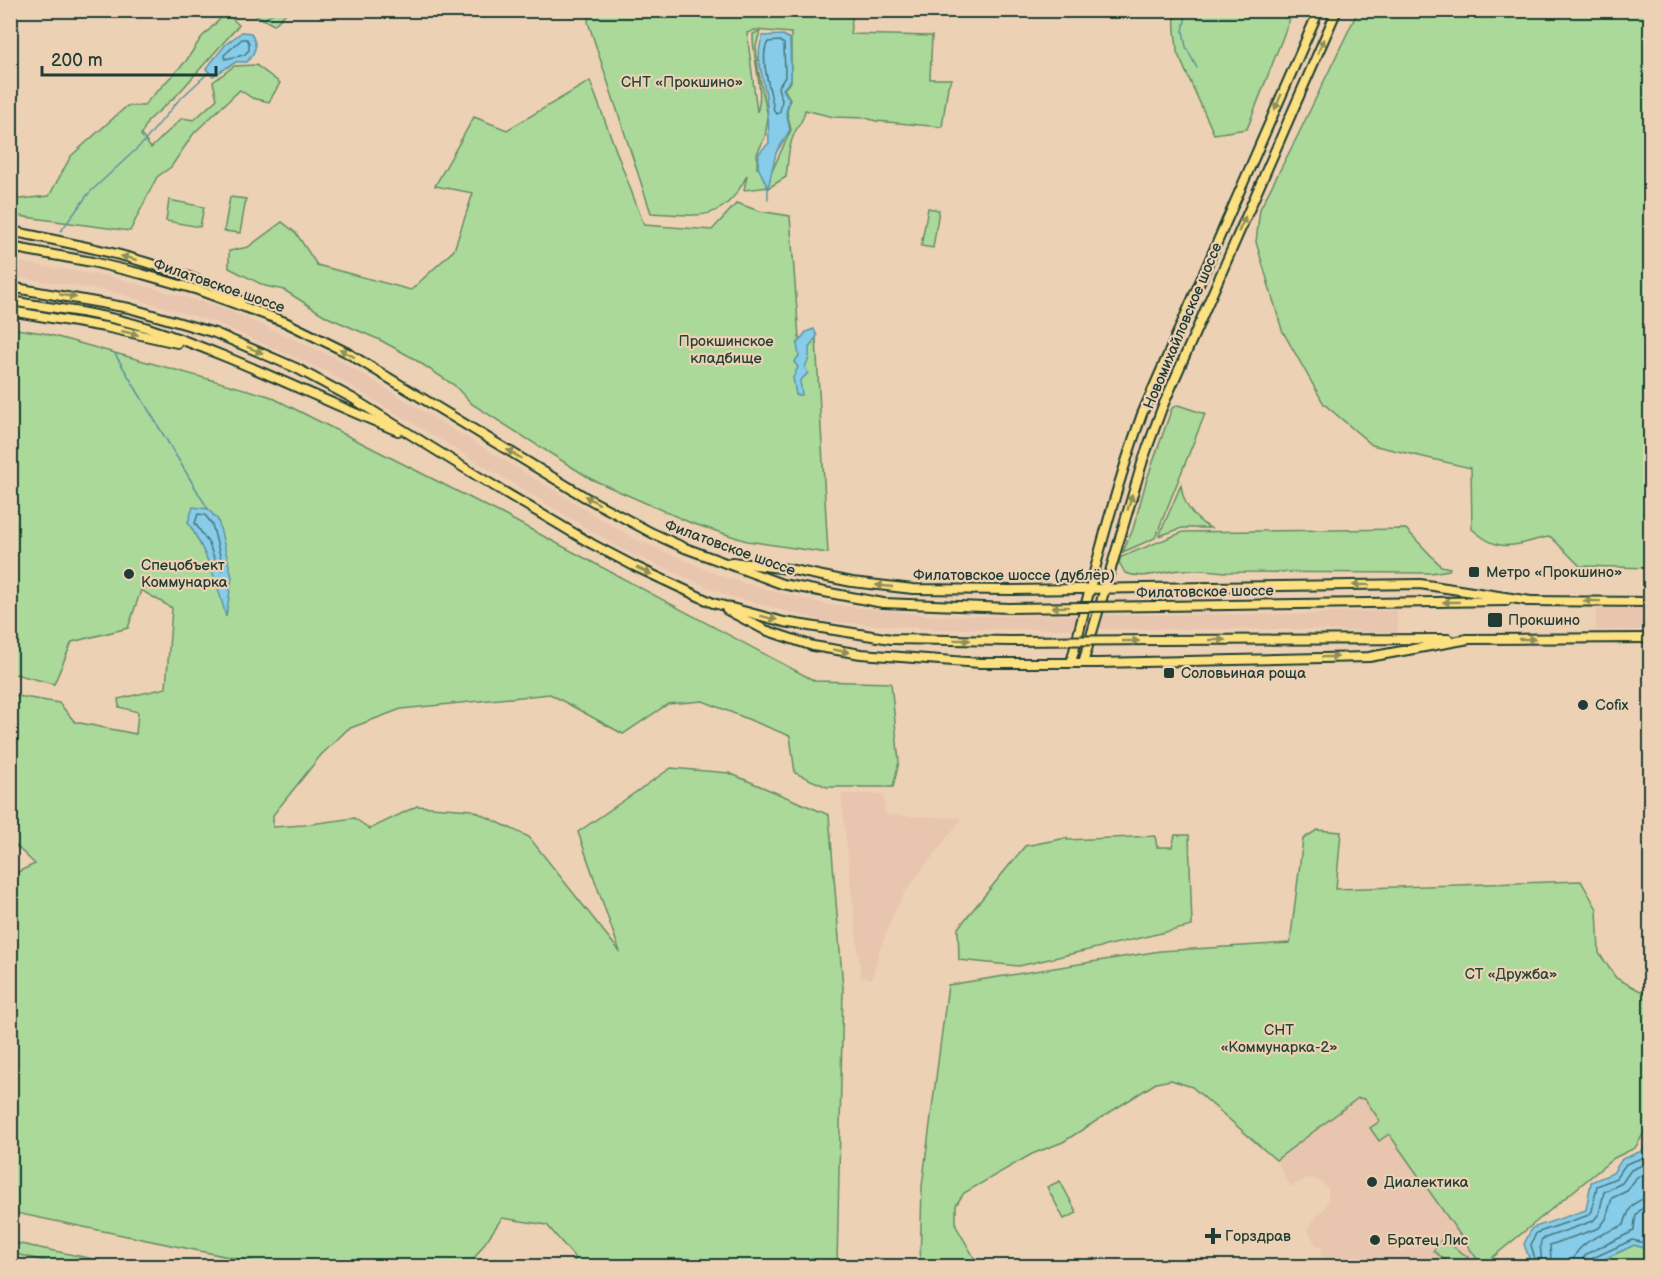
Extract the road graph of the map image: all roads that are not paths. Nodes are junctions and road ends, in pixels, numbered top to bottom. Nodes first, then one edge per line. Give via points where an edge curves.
1 (1319, 10) edge
2 (1337, 10) edge
3 (10, 231) edge
4 (10, 247) edge
5 (10, 287) edge
6 (10, 301) edge
7 (10, 311) edge
8 (260, 312) junction
9 (208, 350) junction
10 (419, 440) junction
11 (719, 561) junction
12 (1089, 589) junction
13 (1104, 589) junction
14 (1531, 601) junction
15 (1650, 602) edge
16 (713, 603) junction
17 (1650, 638) edge
18 (1468, 639) junction
19 (1071, 663) junction
20 (1083, 663) junction

1 -> 12 main road, Новомихайловское шоссе via 1142,414
13 -> 2 main road, Новомихайловское шоссе via 1162,408
8 -> 3 main road via 168,269
4 - 8 main road, Филатовское шоссе via 142,274
5 -> 10 main road via 129,308 215,333 296,368
6 - 9 main road via 143,326
7 -> 9 main road
11 -> 8 main road, Филатовское шоссе via 652,533 585,497 346,352
9 - 10 main road
10 -> 16 main road via 592,544
12 -> 11 main road, Филатовское шоссе (дублёр) via 913,588
14 -> 11 main road, Филатовское шоссе, bridge via 1009,608 884,603 782,584
12 - 13 main road, Филатовское шоссе (дублёр)
12 - 19 main road, Новомихайловское шоссе
14 -> 13 main road, Филатовское шоссе (дублёр) via 1420,584
13 - 20 main road, Новомихайловское шоссе
15 -> 14 main road, Филатовское шоссе
16 -> 18 main road, bridge via 784,622 891,639
16 -> 19 main road via 765,630 813,646 861,654 980,663
18 -> 17 main road
20 -> 18 main road via 1369,657
19 - 20 main road

